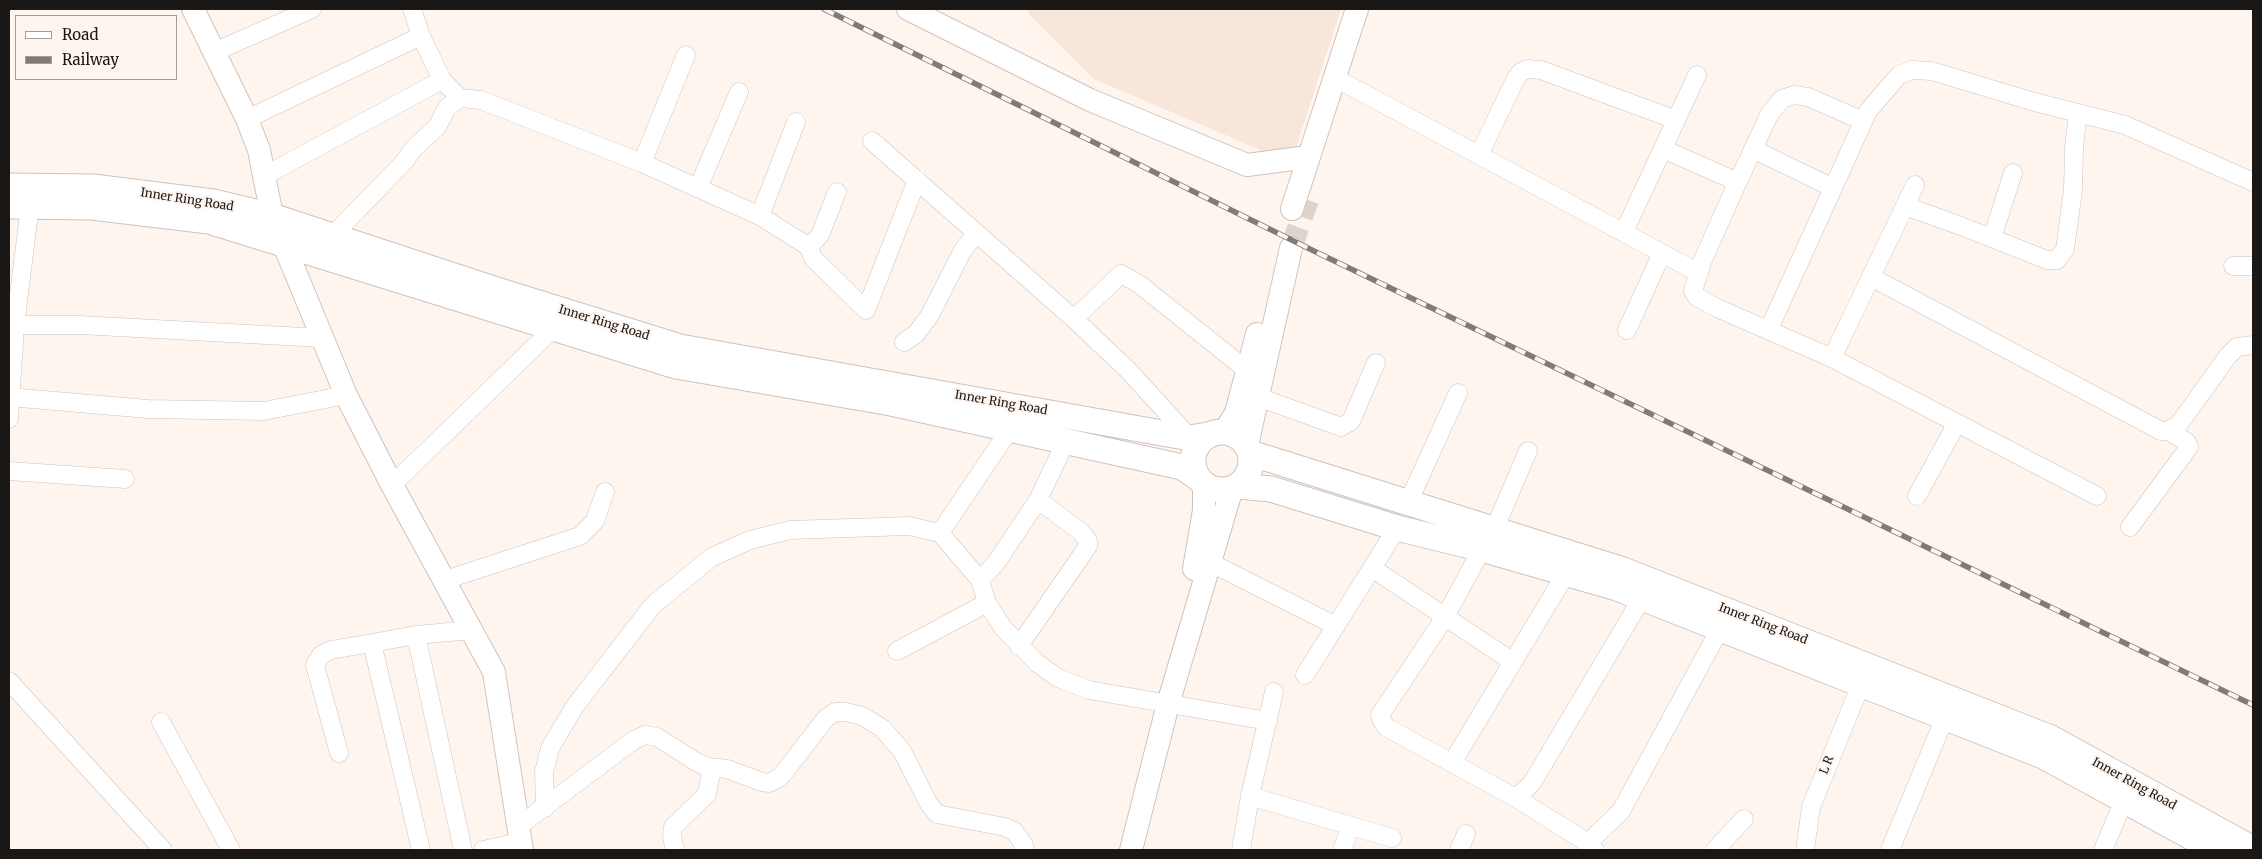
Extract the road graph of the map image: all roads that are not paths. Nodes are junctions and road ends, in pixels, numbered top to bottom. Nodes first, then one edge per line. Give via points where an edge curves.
1 (193, 9) edge
2 (312, 9) edge
3 (412, 9) edge
4 (908, 9) edge
5 (1358, 9) edge
6 (421, 36) junction
7 (214, 52) junction
8 (686, 55) dead end
9 (1697, 75) dead end
10 (1337, 79) junction
11 (442, 80) junction
12 (739, 92) dead end
13 (460, 98) junction
14 (2078, 113) junction
15 (247, 119) junction
16 (1676, 120) junction
17 (1863, 121) junction
18 (796, 122) dead end
19 (872, 141) dead end
20 (1663, 149) junction
21 (1754, 149) junction
22 (1479, 155) junction
23 (1308, 158) junction
24 (642, 163) junction
25 (2013, 173) dead end
26 (264, 176) junction
27 (917, 180) junction
28 (1738, 182) junction
29 (2253, 182) edge
30 (1915, 185) dead end
31 (9, 186) edge
32 (698, 188) junction
33 (1833, 188) junction
34 (837, 192) dead end
35 (19, 206) edge
36 (1905, 206) junction
37 (272, 216) junction
38 (760, 216) junction
39 (1624, 232) junction
40 (976, 234) junction
41 (332, 236) junction
42 (1992, 238) junction
43 (282, 245) junction
44 (808, 248) junction
45 (1662, 252) junction
46 (2233, 266) dead end
47 (2253, 266) edge
48 (1699, 273) junction
49 (1871, 277) junction
50 (1074, 319) junction
51 (12, 325) edge
52 (554, 328) junction
53 (1769, 329) junction
54 (1627, 330) dead end
55 (322, 338) junction
56 (904, 342) dead end
57 (2253, 345) edge
58 (1832, 358) junction
59 (1376, 363) dead end
60 (1248, 371) junction
61 (1458, 393) dead end
62 (346, 395) junction
63 (10, 397) edge
64 (1258, 397) junction
65 (9, 418) edge
66 (1957, 423) junction
67 (1010, 429) junction
68 (2168, 431) junction
69 (1207, 435) junction
70 (1066, 441) junction
71 (1248, 449) junction
72 (1528, 451) dead end
73 (9, 471) edge
74 (125, 479) dead end
75 (1201, 481) junction
76 (392, 485) junction
77 (1235, 487) junction
78 (605, 492) dead end
79 (1917, 496) dead end
80 (2097, 496) dead end
81 (1038, 500) junction
82 (1408, 503) junction
83 (2130, 527) dead end
84 (1397, 528) junction
85 (940, 533) junction
86 (1488, 539) junction
87 (1209, 562) junction
88 (1372, 568) junction
89 (1567, 572) junction
90 (445, 580) junction
91 (980, 580) junction
92 (1642, 598) junction
93 (987, 603) junction
94 (1444, 616) junction
95 (1336, 626) junction
96 (1720, 629) junction
97 (472, 630) junction
98 (416, 635) junction
99 (372, 643) junction
100 (1019, 646) junction
101 (897, 651) dead end
102 (1513, 662) junction
103 (1305, 674) dead end
104 (9, 681) edge
105 (1861, 684) junction
106 (1274, 692) dead end
107 (1170, 696) junction
108 (1945, 717) junction
109 (1268, 721) junction
110 (161, 722) dead end
111 (339, 753) dead end
112 (1452, 763) junction
113 (712, 768) junction
114 (1250, 796) junction
115 (1516, 798) junction
116 (2124, 800) junction
117 (545, 808) junction
118 (1744, 819) dead end
119 (1351, 826) junction
120 (1392, 838) dead end
121 (520, 840) edge
122 (1592, 847) edge
123 (159, 849) edge
124 (2253, 849) edge
125 (230, 850) edge
126 (421, 850) edge
127 (463, 850) edge
128 (482, 850) edge
129 (674, 850) edge
130 (1024, 850) edge
131 (1131, 850) edge
132 (1241, 850) edge
133 (1342, 850) edge
134 (1715, 850) edge
135 (1805, 850) edge
136 (1890, 850) edge
137 (2103, 850) edge
138 (2215, 850) edge

1 - 7 street
2 - 7 street
3 - 6 street
4 - 23 street via 1090,100 1247,165
5 - 10 street
5 - 23 street
6 - 11 street
6 - 15 street
7 - 15 street
8 - 24 street
9 - 16 street
10 - 22 street
10 - 23 street via 1300,205
11 - 13 street
11 - 26 street
12 - 32 street
13 - 24 street via 481,100
13 - 41 street via 446,108 437,127
14 - 17 street via 1932,71 1912,70 1899,75
14 - 29 street via 2125,125
14 - 42 street via 2073,190 2065,249 2060,258 2047,260
15 - 26 street via 259,150
16 - 20 street
16 - 22 street via 1541,70 1527,69 1516,78
17 - 21 street via 1808,97 1794,95 1782,99 1776,106
17 - 33 street
18 - 38 street
19 - 27 street
20 - 28 street
20 - 39 street
21 - 28 street
21 - 33 street
22 - 39 street
24 - 32 street
25 - 42 street
26 - 37 street
27 - 40 street
27 - 44 street via 866,310 813,258
28 - 48 street
30 - 36 street
31 - 37 main road, Inner Ring Road via 93,188 213,202
32 - 38 street
33 - 53 street
34 - 44 street via 820,235
35 - 43 main road, Inner Ring Road via 92,207 209,221
35 - 51 street
36 - 42 street
36 - 49 street
37 - 41 main road, Inner Ring Road
37 - 43 street
38 - 44 street
39 - 45 street
40 - 50 street
40 - 56 street via 963,250 930,315 916,334
41 - 69 main road, Inner Ring Road via 680,347
43 - 52 main road, Inner Ring Road
43 - 55 street
45 - 48 street
45 - 54 street
46 - 47 street
48 - 53 street via 1693,291 1697,297
49 - 58 street
49 - 68 street via 2161,431
50 - 60 street via 1121,274 1139,284
50 - 69 street via 1128,370
51 - 55 street via 80,325
51 - 63 street
52 - 67 main road, Inner Ring Road via 676,366 891,402
52 - 76 street
53 - 58 street
55 - 62 street
57 - 68 street via 2237,347 2228,356 2179,424
58 - 66 street
59 - 64 street via 1351,421 1341,428
60 - 64 street via 1285,248
60 - 69 street via 1236,413
61 - 82 street
62 - 63 street via 264,411 148,408
62 - 76 street
63 - 65 street
64 - 71 street
66 - 79 street
66 - 80 street
67 - 70 main road, Inner Ring Road
67 - 85 street
68 - 83 street via 2190,447
69 - 71 main road via 1233,434
69 - 75 main road via 1195,449 1192,459
70 - 75 main road, Inner Ring Road via 1182,467
70 - 81 street
71 - 77 main road via 1249,470
71 - 82 main road, Inner Ring Road
72 - 86 street
73 - 74 street
75 - 77 main road via 1223,490
75 - 107 street via 1204,510
76 - 90 street
77 - 84 main road, Inner Ring Road via 1271,488
77 - 87 street
78 - 90 street via 595,521 580,536
81 - 91 street via 996,563
81 - 100 street via 1081,532 1088,546
82 - 86 main road, Inner Ring Road
84 - 86 main road, Inner Ring Road
84 - 88 street
85 - 91 street
85 - 117 street via 909,526 790,530 750,540 712,556 653,605 575,706 550,748 544,772
86 - 89 main road, Inner Ring Road
86 - 94 street
86 - 124 main road, Inner Ring Road via 1623,570 2051,738
87 - 95 street
87 - 107 street
88 - 94 street
88 - 95 street
89 - 92 main road, Inner Ring Road
89 - 102 street
90 - 97 street
91 - 93 street
92 - 96 main road, Inner Ring Road
92 - 115 street via 1532,783
93 - 100 street
93 - 101 street
94 - 102 street
94 - 112 street via 1380,715 1386,727
95 - 103 street
96 - 105 main road, Inner Ring Road
96 - 122 street via 1621,811
97 - 98 street
97 - 121 street via 494,672
98 - 99 street
98 - 127 street
99 - 111 street via 331,650 321,655 315,665
99 - 126 street
100 - 107 street via 1058,678 1089,690
102 - 112 street
104 - 123 street
105 - 108 main road, Inner Ring Road
105 - 135 street, L R via 1811,807
106 - 109 street
107 - 109 street
107 - 131 street
108 - 116 main road, Inner Ring Road via 2043,756
108 - 136 street
109 - 114 street
110 - 125 street
112 - 115 street
113 - 117 street via 657,738 645,736 634,740
113 - 129 street via 707,794 673,827
113 - 130 street via 727,769 769,783 790,766 826,718 835,712 862,716 882,728 902,751 937,814 1005,827 1014,831
114 - 119 street
114 - 132 street
115 - 122 street
116 - 137 street
116 - 138 main road, Inner Ring Road
117 - 121 street
118 - 134 street
119 - 120 street
119 - 133 street
121 - 128 street

